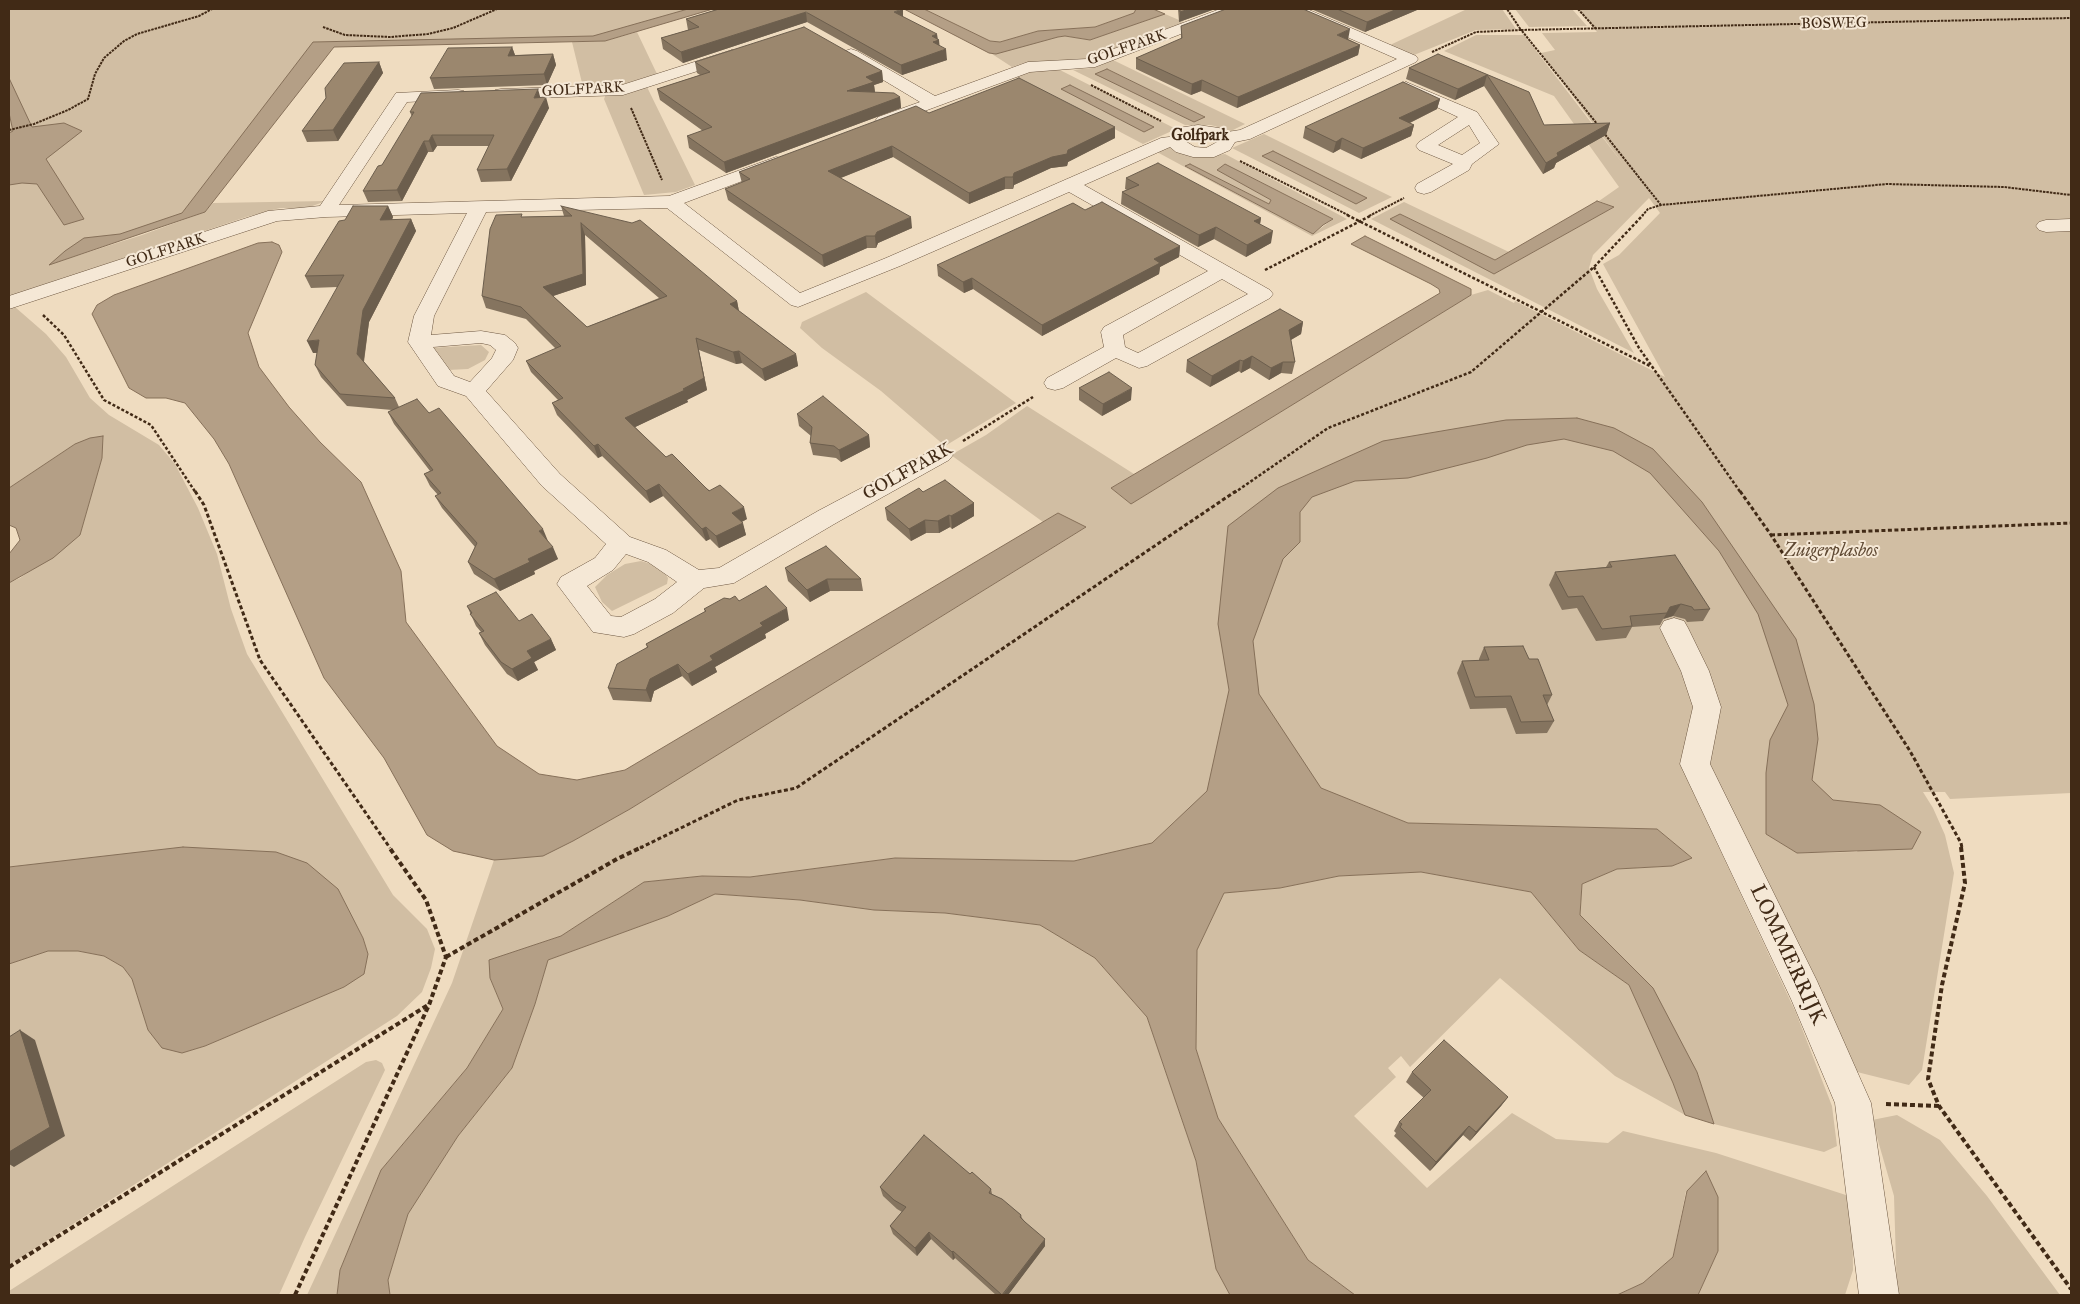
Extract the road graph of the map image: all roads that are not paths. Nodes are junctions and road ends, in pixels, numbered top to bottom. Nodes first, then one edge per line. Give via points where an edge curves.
1 (1233, 9) edge
2 (1295, 9) edge
3 (1329, 9) edge
4 (1312, 16) junction
5 (841, 48) edge
6 (746, 50) edge
7 (1378, 74) junction
8 (933, 102) junction
9 (1471, 116) junction
10 (871, 126) edge
11 (792, 156) edge
12 (1464, 162) junction
13 (1071, 185) junction
14 (1424, 188) road end
15 (671, 202) junction
16 (479, 208) junction
17 (326, 211) junction
18 (2046, 226) dead end
19 (2071, 226) edge
20 (1222, 271) junction
21 (15, 301) edge
22 (419, 342) junction
23 (1115, 350) junction
24 (1056, 383) road end
25 (474, 390) junction
26 (941, 455) road end
27 (621, 543) junction
28 (697, 580) junction
29 (1674, 628) dead end
30 (1879, 1295) edge

1 - 8 street, GOLFPARK via 1090,64 1028,67
2 - 4 street
3 - 4 street
4 - 7 street via 1410,60
5 - 8 street
6 - 17 street, GOLFPARK via 623,90 402,96
7 - 9 street
7 - 13 street via 1208,153 1182,148 1180,137
8 - 10 street, GOLFPARK
9 - 12 street via 1490,144
9 - 12 street via 1425,146
11 - 15 street, GOLFPARK
12 - 14 street via 1463,166
13 - 15 street via 798,301
13 - 20 street
15 - 16 street, GOLFPARK
16 - 17 street, GOLFPARK
16 - 22 street via 424,316
17 - 21 street, GOLFPARK via 275,215
18 - 19 street
20 - 23 street via 1112,332
20 - 23 street via 1263,294 1139,361
22 - 25 street via 446,380
22 - 25 street via 481,337 497,340 507,348 502,360
23 - 24 street
25 - 27 street via 551,480
26 - 28 street, GOLFPARK via 725,576
27 - 28 street via 656,556
27 - 28 street via 604,564 570,584 603,625 624,628 664,606
29 - 30 street, LOMMERRIJK via 1695,671 1707,707 1696,764 1805,992 1853,1103

